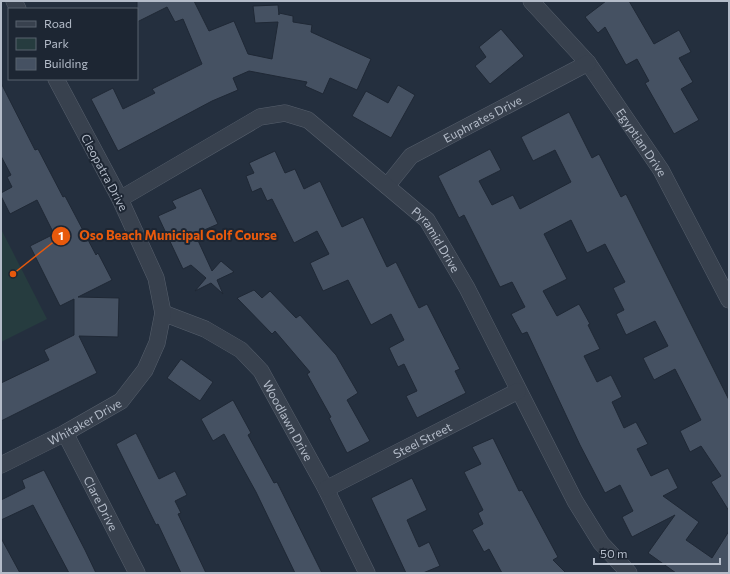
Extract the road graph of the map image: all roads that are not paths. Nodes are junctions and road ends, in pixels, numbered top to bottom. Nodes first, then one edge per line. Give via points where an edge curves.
1 (532, 1) edge
2 (588, 63) junction
3 (57, 80) edge
4 (387, 186) junction
5 (120, 199) junction
6 (729, 300) edge
7 (163, 313) junction
8 (518, 391) junction
9 (65, 433) junction
10 (1, 465) edge
11 (326, 489) junction
12 (137, 573) edge
13 (367, 573) edge
14 (629, 573) edge

1 - 2 street, Egyptian Drive
2 - 4 street, Euphrates Drive via 411,156
2 - 6 street, Egyptian Drive via 661,170
3 - 5 street, Cleopatra Drive
4 - 5 street, Pyramid Drive via 308,120 285,113 260,117
4 - 8 street, Pyramid Drive via 427,220 467,288
5 - 7 street, Cleopatra Drive via 156,278
7 - 9 street, Whitaker Drive via 157,343 145,370 121,401
7 - 11 street, Woodlawn Drive via 205,329 241,350 261,371
8 - 11 street, Steel Street
8 - 14 street, Pyramid Drive via 575,501 601,543
9 - 10 street, Whitaker Drive
9 - 12 street, Clare Drive
11 - 13 street, Woodlawn Drive

